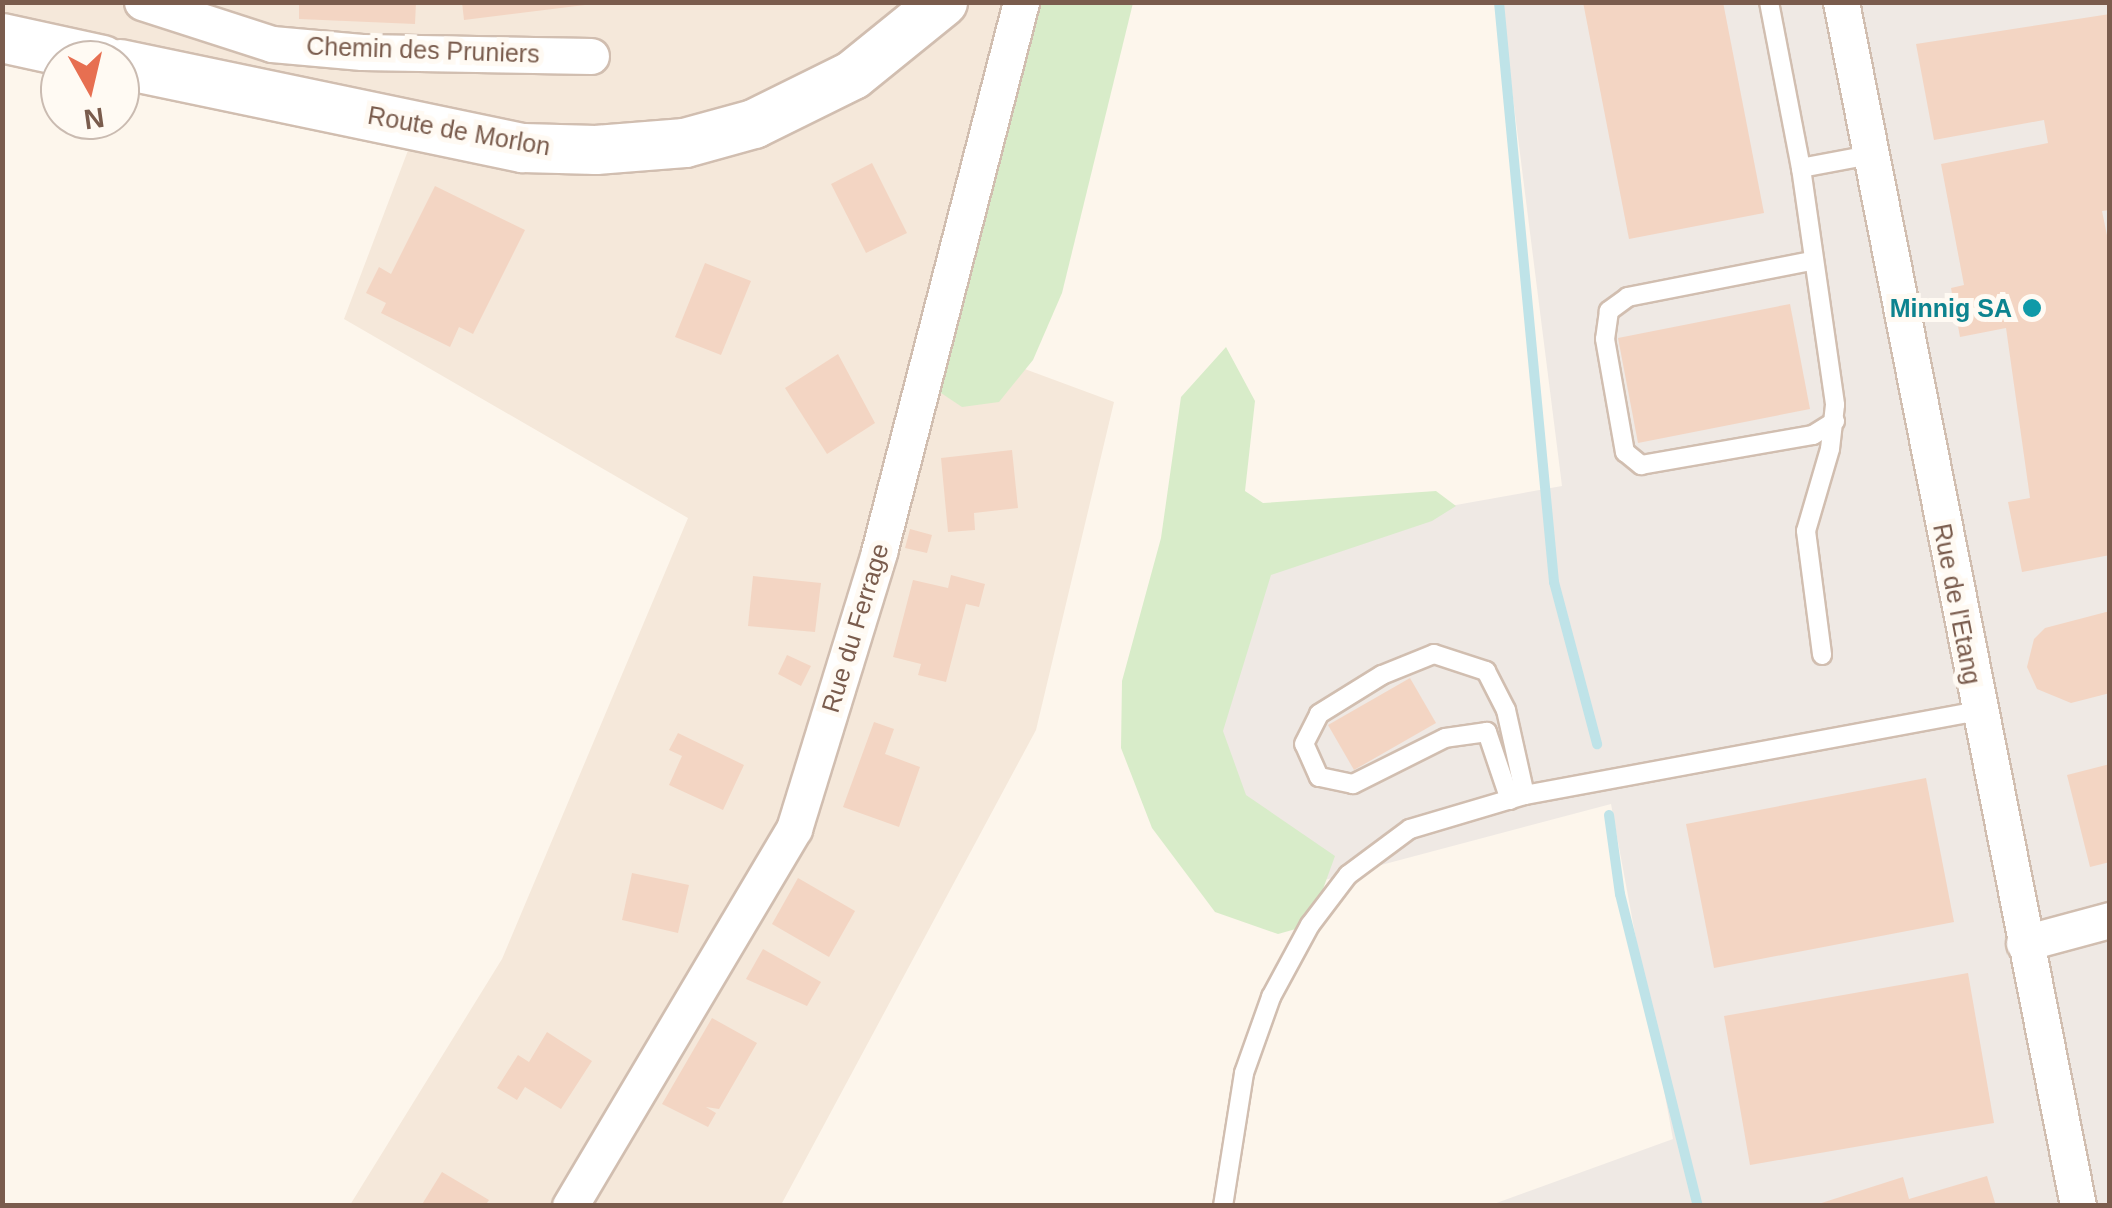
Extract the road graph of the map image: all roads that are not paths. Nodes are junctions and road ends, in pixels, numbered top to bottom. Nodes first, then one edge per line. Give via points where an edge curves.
1 (142, 2) edge
2 (943, 2) edge
3 (1021, 2) edge
4 (1770, 2) edge
5 (1841, 2) edge
6 (2, 38) edge
7 (40, 46) edge
8 (591, 56) dead end
9 (140, 68) edge
10 (1870, 155) junction
11 (1801, 168) junction
12 (1810, 261) junction
13 (1836, 421) junction
14 (1822, 655) dead end
15 (1978, 712) junction
16 (1517, 797) junction
17 (2110, 920) edge
18 (2024, 943) junction
19 (570, 1206) edge
20 (1224, 1206) edge
21 (2078, 1206) edge

1 - 8 street, Chemin des Pruniers via 272,44
2 - 9 street, Route de Morlon via 852,75 754,124 685,143 523,148
3 - 19 street, Rue du Ferrage via 879,552 794,829
4 - 11 lane
5 - 10 street, Rue de l'Etang
6 - 7 street
10 - 11 lane
10 - 15 street, Rue de l'Etang
11 - 12 lane
12 - 13 lane
12 - 13 lane via 1628,297 1609,311 1605,339 1625,452 1641,465 1813,435
13 - 14 lane via 1806,531
15 - 16 lane
15 - 18 street, Rue de l'Etang
16 - 16 lane via 1506,710 1486,671 1434,654 1319,714 1304,744 1319,777 1353,784 1445,738 1487,732
16 - 20 lane via 1410,828 1348,875 1310,925 1271,997 1244,1073
17 - 18 street
18 - 21 street, Rue de l'Etang

